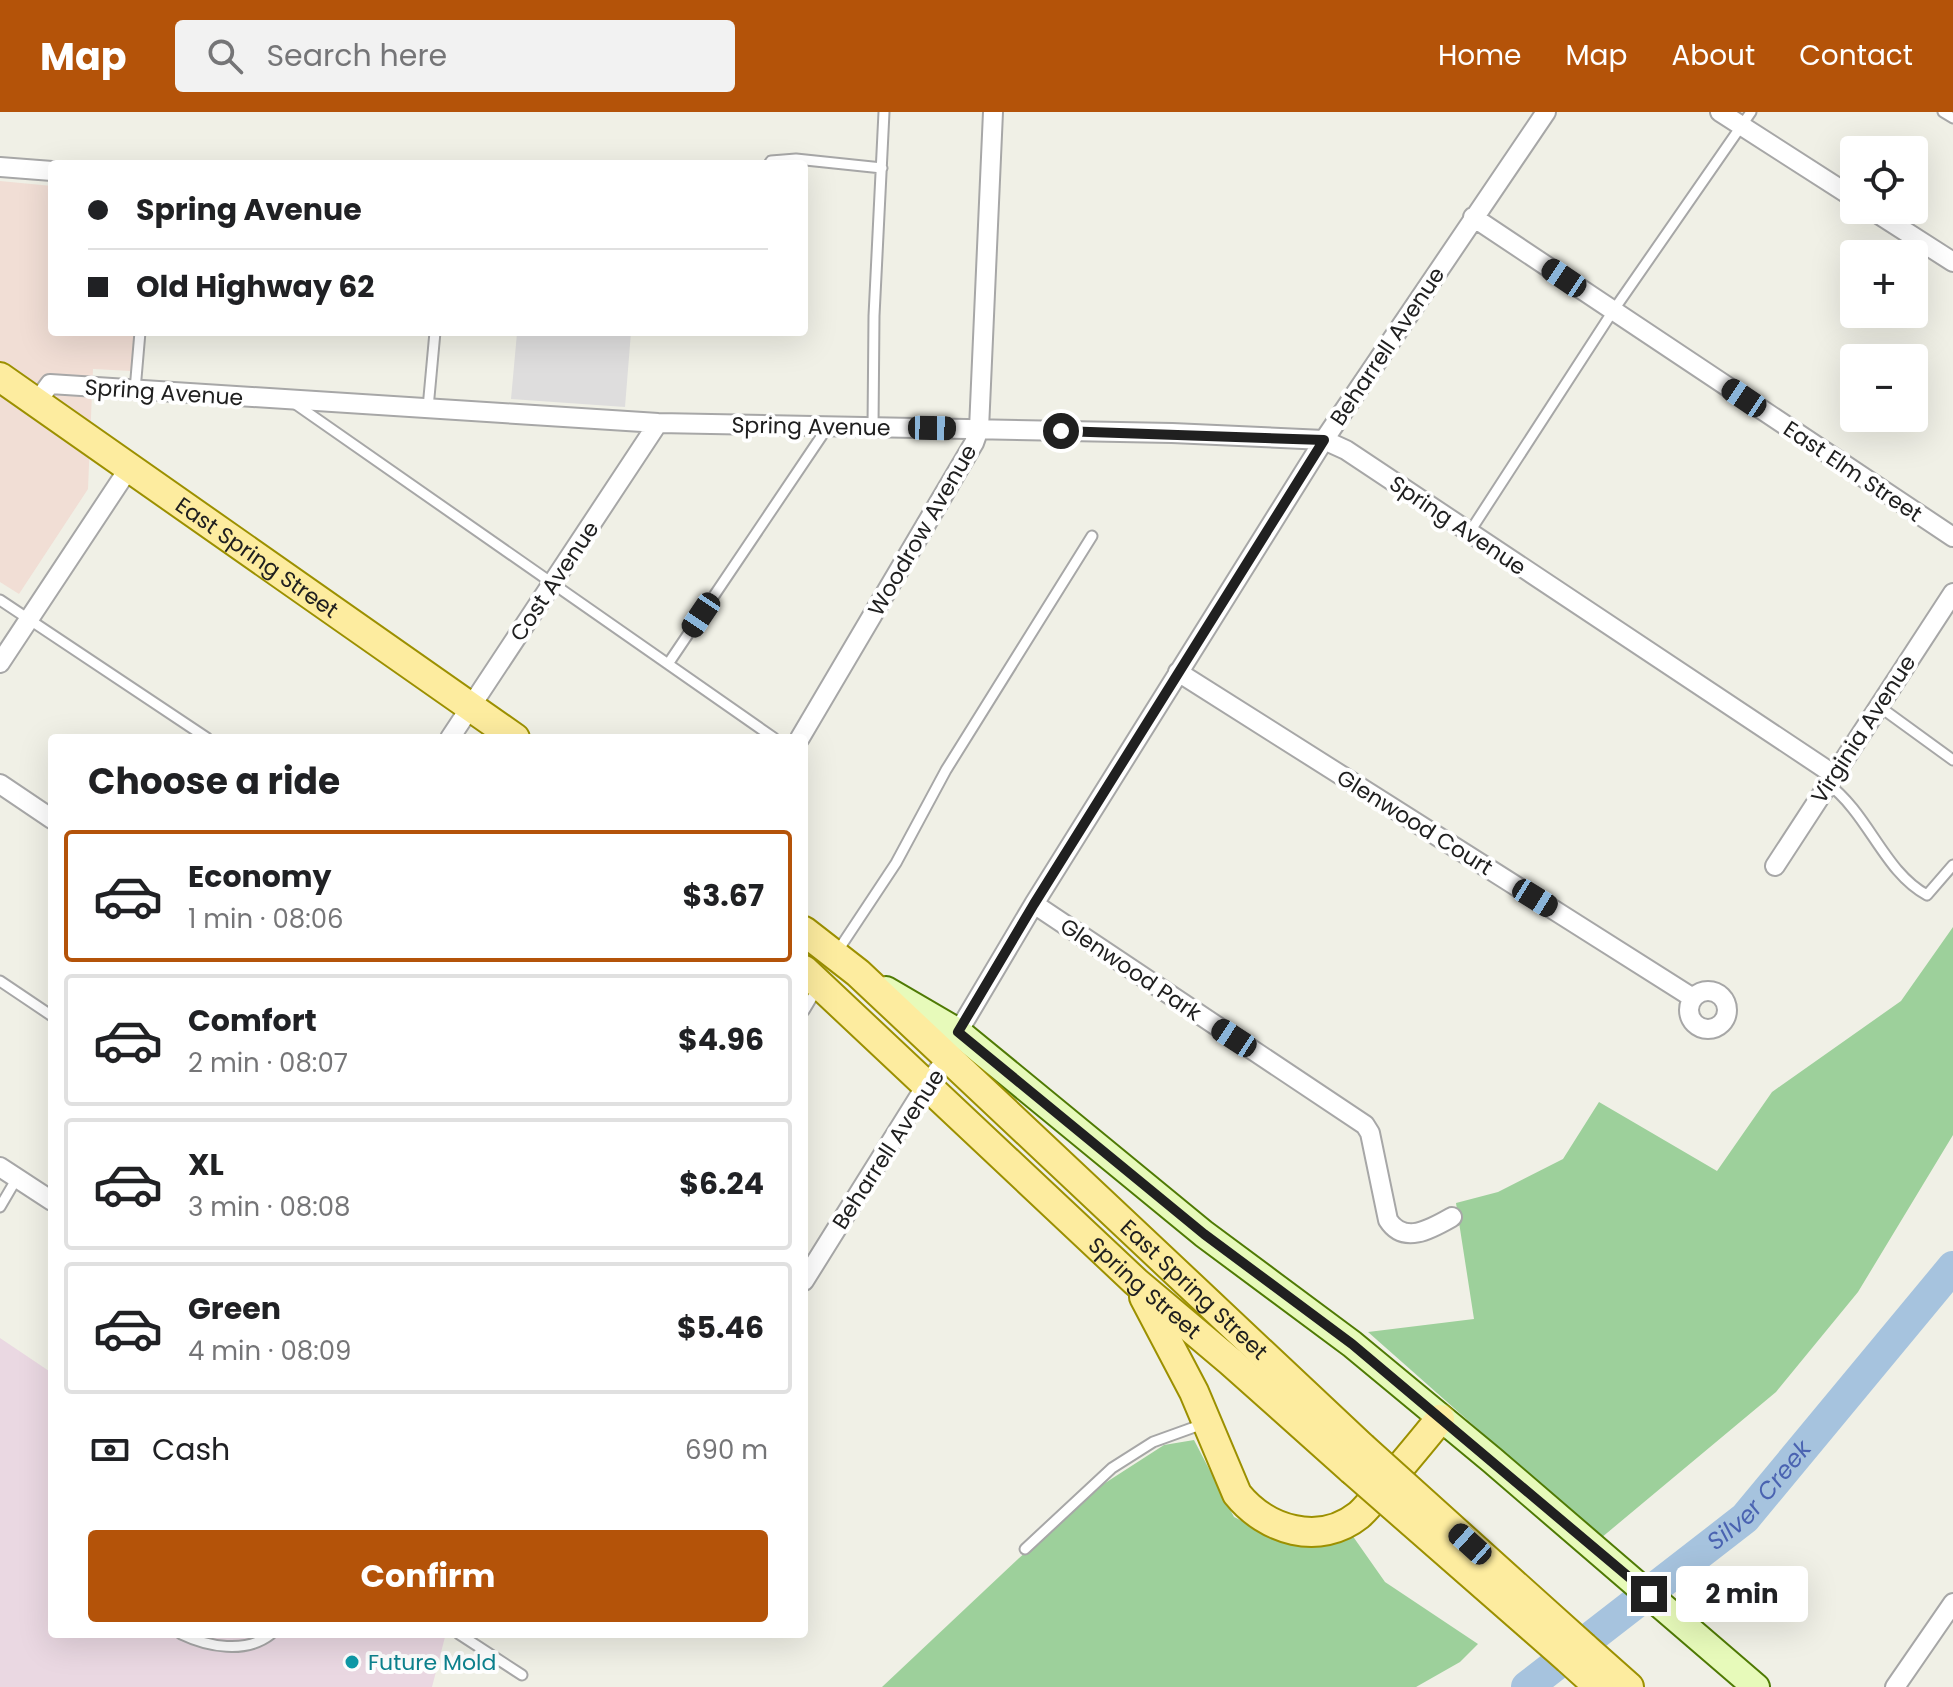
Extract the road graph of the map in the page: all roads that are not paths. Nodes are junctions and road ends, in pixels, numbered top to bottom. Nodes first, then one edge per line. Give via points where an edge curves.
1 (884, 112) edge
2 (993, 112) edge
3 (1546, 112) edge
4 (1720, 112) edge
5 (1943, 112) edge
6 (1953, 118) edge
7 (1746, 119) edge
8 (784, 160) edge
9 (806, 160) edge
10 (808, 160) edge
11 (0, 167) edge
12 (882, 168) junction
13 (48, 171) edge
14 (1840, 188) edge
15 (1473, 217) junction
16 (1894, 224) edge
17 (1953, 262) edge
18 (1613, 311) junction
19 (140, 336) edge
20 (435, 336) edge
21 (0, 377) edge
22 (135, 390) junction
23 (290, 400) junction
24 (36, 403) junction
25 (428, 410) junction
26 (658, 423) junction
27 (828, 427) junction
28 (873, 427) junction
29 (979, 429) junction
30 (1324, 440) junction
31 (129, 468) junction
32 (1469, 533) junction
33 (1092, 536) dead end
34 (1953, 537) edge
35 (552, 583) junction
36 (1953, 593) edge
37 (0, 600) edge
38 (29, 619) junction
39 (0, 663) edge
40 (668, 664) junction
41 (1178, 672) junction
42 (470, 707) junction
43 (1880, 707) junction
44 (201, 734) edge
45 (453, 734) edge
46 (509, 734) edge
47 (768, 734) edge
48 (802, 734) edge
49 (1953, 760) edge
50 (1830, 778) junction
51 (0, 784) edge
52 (48, 816) edge
53 (1953, 865) edge
54 (1775, 866) dead end
55 (1034, 904) junction
56 (808, 934) edge
57 (836, 955) junction
58 (812, 977) edge
59 (0, 981) edge
60 (1693, 998) dead end
61 (48, 1013) edge
62 (953, 1045) junction
63 (927, 1084) junction
64 (0, 1167) edge
65 (17, 1178) junction
66 (48, 1198) edge
67 (0, 1207) edge
68 (1452, 1217) dead end
69 (808, 1275) edge
70 (1136, 1282) junction
71 (1440, 1419) junction
72 (1206, 1423) junction
73 (1357, 1459) junction
74 (1025, 1549) dead end
75 (1953, 1603) edge
76 (194, 1638) edge
77 (264, 1638) edge
78 (465, 1638) edge
79 (1576, 1653) junction
80 (522, 1675) dead end
81 (1599, 1687) edge
82 (1629, 1687) edge
83 (1756, 1687) edge
84 (1895, 1687) edge

1 - 12 lane
2 - 29 street, Woodrow Avenue
3 - 15 street, Beharrell Avenue
4 - 7 street
5 - 6 lane
7 - 14 street
7 - 18 lane
8 - 9 lane
10 - 12 lane
11 - 13 street
12 - 28 lane
15 - 18 street, East Elm Street
15 - 30 street, Beharrell Avenue
16 - 17 street
18 - 32 lane
18 - 34 street, East Elm Street
19 - 22 lane
20 - 25 lane
21 - 24 main road, East Spring Street
22 - 23 street, Spring Avenue
22 - 24 street, Spring Avenue via 50,384
23 - 25 street, Spring Avenue
23 - 35 lane
24 - 31 main road, East Spring Street
25 - 26 street, Spring Avenue
26 - 27 street, Spring Avenue
26 - 35 street, Cost Avenue
27 - 28 street, Spring Avenue
27 - 40 lane
28 - 29 street, Spring Avenue
29 - 30 street, Spring Avenue
29 - 48 street, Woodrow Avenue
30 - 32 street, Spring Avenue
30 - 41 street, Beharrell Avenue
31 - 38 street
31 - 42 main road, East Spring Street
32 - 50 street, Spring Avenue
33 - 57 lane
35 - 40 lane
35 - 42 street, Cost Avenue
36 - 43 street, Virginia Avenue
37 - 38 lane
38 - 39 street
38 - 44 lane
40 - 47 lane
41 - 55 street, Beharrell Avenue
41 - 60 street, Glenwood Court
42 - 45 street, Cost Avenue
42 - 46 main road, East Spring Street
43 - 49 lane
43 - 50 street, Virginia Avenue
50 - 53 lane via 1913,888 1927,895
50 - 54 street, Virginia Avenue
51 - 52 street
55 - 62 street, Beharrell Avenue
55 - 68 street, Glenwood Park via 1365,1125 1394,1229 1421,1232
56 - 57 main road, East Spring Street
57 - 62 main road, East Spring Street
58 - 63 main road, Spring Street
59 - 61 lane
62 - 63 street, Beharrell Avenue
62 - 71 street via 1352,1344
62 - 73 main road, East Spring Street
63 - 69 street, Beharrell Avenue
63 - 70 main road, Spring Street
64 - 65 street
65 - 66 street
65 - 67 lane
70 - 72 main road
70 - 73 main road, Spring Street
71 - 72 main road via 1357,1516 1328,1530 1309,1532 1277,1526 1248,1507
71 - 83 street
72 - 74 lane via 1153,1442 1112,1468
73 - 79 main road, Spring Street, bridge
75 - 84 street
76 - 77 lane via 236,1647
78 - 80 lane
79 - 81 main road
79 - 82 main road

